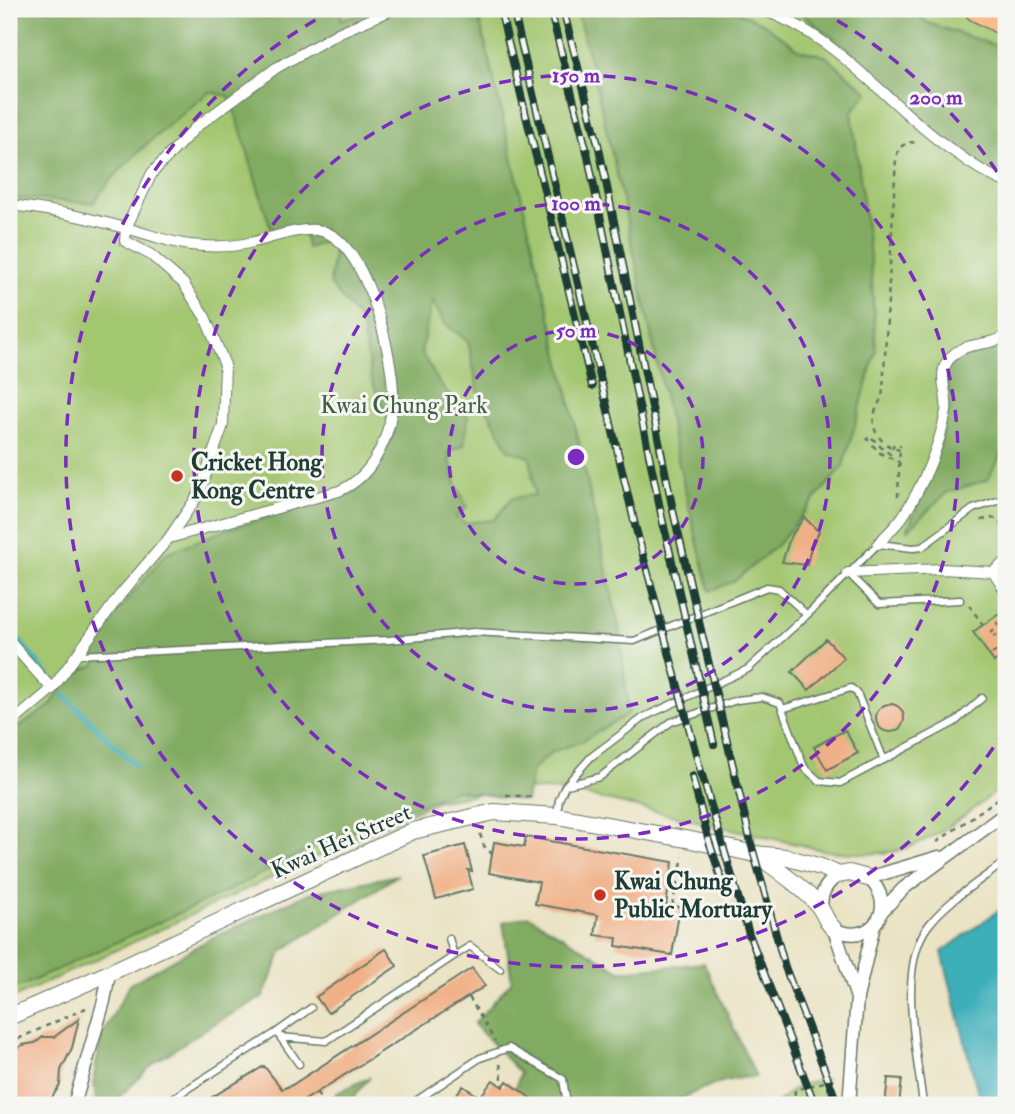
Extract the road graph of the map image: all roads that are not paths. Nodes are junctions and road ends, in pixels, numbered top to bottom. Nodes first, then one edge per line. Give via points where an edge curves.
1 (394, 9) edge
2 (759, 9) edge
3 (977, 9) edge
4 (1006, 24) edge
5 (1006, 182) edge
6 (9, 205) edge
7 (126, 228) junction
8 (1006, 336) edge
9 (1006, 498) edge
10 (169, 538) junction
11 (877, 544) junction
12 (1006, 561) edge
13 (993, 572) junction
14 (848, 573) junction
15 (1006, 592) edge
16 (962, 599) road end
17 (807, 615) junction
18 (9, 641) edge
19 (77, 655) junction
20 (52, 690) junction
21 (982, 698) dead end
22 (782, 709) junction
23 (9, 724) edge
24 (884, 760) junction
25 (565, 786) junction
26 (558, 808) junction
27 (1006, 813) edge
28 (953, 852) junction
29 (755, 854) junction
30 (1006, 861) edge
31 (839, 876) junction
32 (867, 878) junction
33 (822, 910) junction
34 (881, 912) junction
35 (874, 925) junction
36 (834, 929) junction
37 (449, 938) dead end
38 (454, 956) junction
39 (500, 969) dead end
40 (109, 973) junction
41 (857, 999) junction
42 (311, 1008) dead end
43 (9, 1017) edge
44 (278, 1035) junction
45 (299, 1064) dead end
46 (74, 1105) edge
47 (162, 1105) edge
48 (410, 1105) edge
49 (562, 1105) edge
50 (849, 1105) edge
51 (923, 1105) edge

1 - 7 street via 340,32 276,68 196,127 152,173
2 - 5 street via 808,31 937,141
3 - 4 highway
6 - 7 street via 48,209
7 - 10 street via 125,241 151,255 183,283 205,317 225,365 223,425 199,494
7 - 10 street via 192,245 242,244 309,230 331,234 347,248 374,303 389,358 393,400 388,435 354,483
8 - 11 street via 964,348 945,364 946,408 937,444 902,517
9 - 11 lane via 973,509 922,547
10 - 19 street
11 - 14 lane
12 - 13 street
13 - 14 street
13 - 15 street
14 - 16 lane via 879,604
14 - 17 lane
17 - 19 lane via 779,589 767,587 634,641 474,632
17 - 25 lane via 748,669 643,717 591,757
18 - 20 street
19 - 20 street
20 - 23 street
21 - 24 lane via 955,722
22 - 24 lane via 851,688
22 - 24 lane via 804,767 819,780 840,783
22 - 25 lane via 780,703 762,697 702,710 671,722 600,777
25 - 26 lane
26 - 29 street, Kwai Hei Street
26 - 40 street, Kwai Hei Street via 494,812 413,831
27 - 28 street
28 - 32 street
28 - 34 street via 904,888
29 - 31 street, Kwai Hei Street via 785,857
29 - 33 street, Kwai Hei Street
30 - 51 lane via 943,910 916,949 912,1006
31 - 32 street
31 - 33 street via 825,888
32 - 34 street via 880,892
33 - 36 street
34 - 35 street
35 - 36 street via 851,935
35 - 41 street
36 - 41 street
37 - 38 lane
38 - 39 lane via 470,946
38 - 44 lane via 326,1041
40 - 43 street, Kwai Hei Street
40 - 46 street
41 - 50 street
42 - 44 lane
44 - 45 lane
44 - 47 lane
48 - 49 lane via 480,1058 509,1048 563,1079 566,1098

